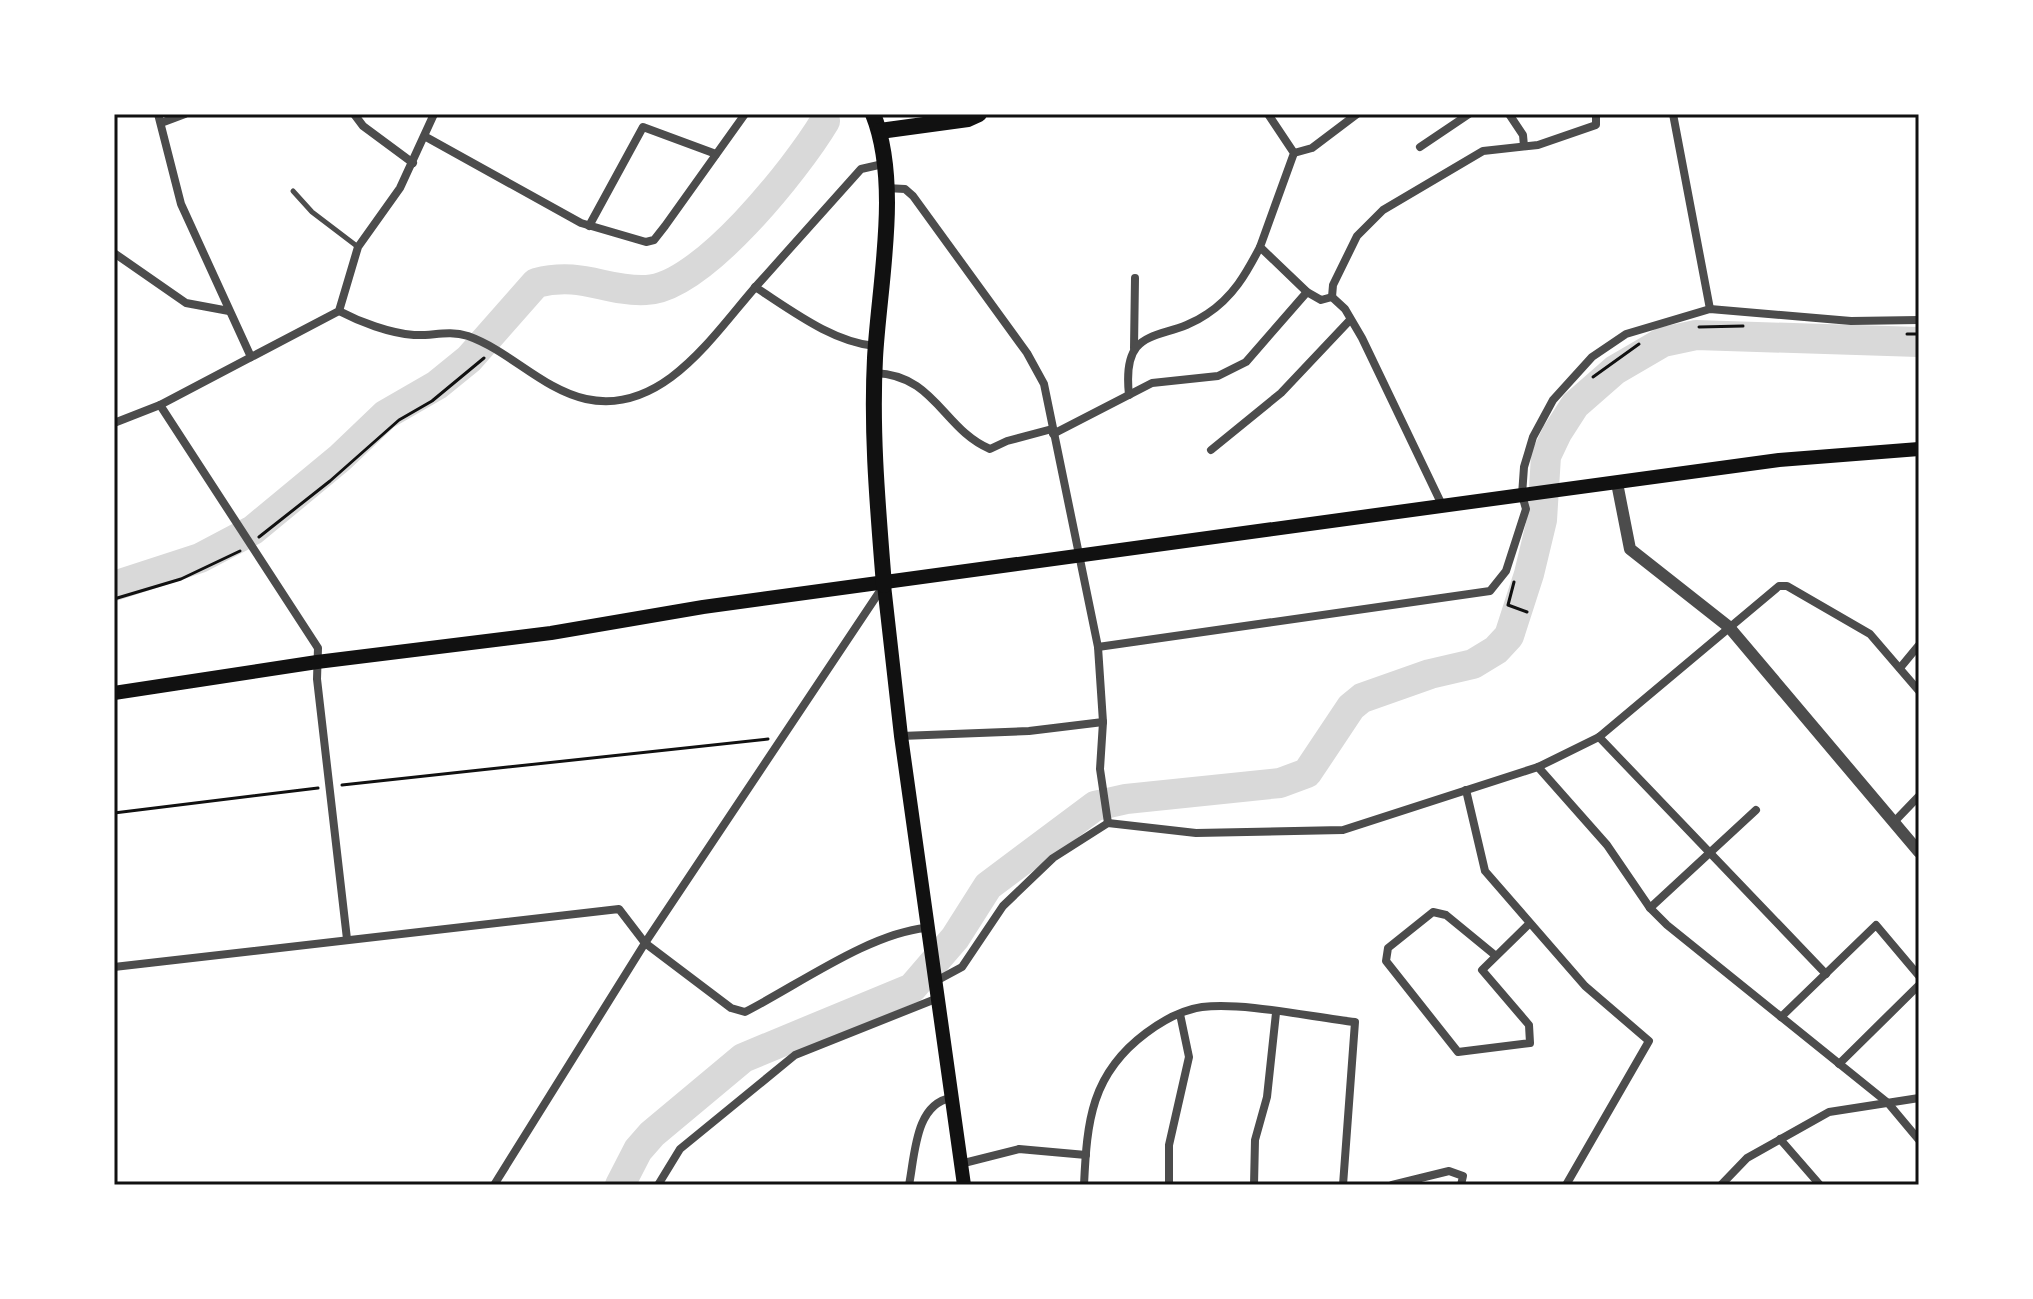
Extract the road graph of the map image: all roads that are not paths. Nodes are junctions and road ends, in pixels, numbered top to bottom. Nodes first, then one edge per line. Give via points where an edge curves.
1 (185, 114) edge
2 (354, 114) edge
3 (434, 114) edge
4 (745, 114) edge
5 (873, 114) edge
6 (979, 114) edge
7 (1268, 114) edge
8 (1357, 114) edge
9 (1469, 114) edge
10 (1509, 114) edge
11 (1596, 114) edge
12 (1673, 114) edge
13 (159, 119) edge
14 (880, 131) junction
15 (426, 137) junction
16 (1524, 146) junction
17 (1420, 147) dead end
18 (1294, 153) junction
19 (716, 154) junction
20 (413, 163) junction
21 (883, 164) junction
22 (886, 188) junction
23 (293, 191) dead end
24 (589, 226) junction
25 (358, 247) junction
26 (1260, 247) junction
27 (115, 256) edge
28 (1135, 278) dead end
29 (755, 287) junction
30 (1307, 292) junction
31 (1332, 297) junction
32 (1710, 309) junction
33 (229, 311) junction
34 (339, 311) junction
35 (1350, 320) junction
36 (1919, 320) edge
37 (876, 346) junction
38 (1134, 348) junction
39 (251, 357) junction
40 (875, 373) junction
41 (1129, 395) junction
42 (160, 405) junction
43 (114, 423) edge
44 (1053, 431) junction
45 (1919, 449) edge
46 (1211, 450) dead end
47 (1617, 483) junction
48 (1528, 494) junction
49 (1444, 508) junction
50 (1078, 558) junction
51 (884, 585) junction
52 (1729, 627) junction
53 (1919, 645) edge
54 (1098, 647) junction
55 (317, 662) junction
56 (1900, 668) junction
57 (1919, 691) edge
58 (114, 693) edge
59 (1103, 722) junction
60 (901, 736) junction
61 (1599, 737) junction
62 (1538, 767) junction
63 (1466, 790) junction
64 (1919, 796) edge
65 (1756, 810) dead end
66 (1894, 822) junction
67 (1108, 823) junction
68 (1709, 852) junction
69 (1919, 852) edge
70 (1650, 908) junction
71 (1529, 924) junction
72 (927, 934) junction
73 (347, 939) junction
74 (645, 943) junction
75 (1496, 956) junction
76 (114, 967) edge
77 (1826, 974) junction
78 (1919, 976) edge
79 (936, 980) junction
80 (1919, 985) edge
81 (938, 998) junction
82 (1276, 1013) junction
83 (1180, 1014) junction
84 (1781, 1017) junction
85 (1839, 1064) junction
86 (951, 1098) junction
87 (1919, 1098) edge
88 (1888, 1103) junction
89 (1780, 1139) junction
90 (1919, 1140) edge
91 (1086, 1155) junction
92 (959, 1165) junction
93 (494, 1185) edge
94 (658, 1185) edge
95 (909, 1185) edge
96 (964, 1185) edge
97 (1084, 1185) edge
98 (1169, 1185) edge
99 (1254, 1185) edge
100 (1343, 1185) edge
101 (1392, 1185) edge
102 (1461, 1185) edge
103 (1566, 1185) edge
104 (1721, 1185) edge
105 (1820, 1185) edge

1 - 13 street
2 - 20 street
3 - 15 street
4 - 19 street
5 - 14 main road
6 - 14 main road
7 - 18 street
8 - 18 street via 1312,148
9 - 17 street
10 - 16 street
11 - 16 street via 1596,125
12 - 32 street
13 - 33 street via 181,204
14 - 21 main road
15 - 20 street
15 - 24 street
16 - 31 street via 1483,151 1383,210 1357,236
18 - 26 street
19 - 24 street via 654,240
19 - 24 street via 643,127
20 - 25 street
21 - 22 main road
21 - 29 street via 861,169
22 - 37 main road
22 - 44 street via 905,189 913,196 1027,353 1044,384
23 - 25 lane
25 - 34 street
26 - 30 street
26 - 38 street via 1241,283 1222,303 1189,325 1151,334
27 - 33 street via 186,303
28 - 38 street
29 - 34 street via 708,347 636,396 611,402 564,392 472,338 444,332 414,335
29 - 37 street via 829,331
30 - 31 street via 1321,300
30 - 41 street via 1246,362 1218,376 1160,381
31 - 35 street
32 - 36 street via 1851,321
32 - 48 street via 1626,334 1592,357 1553,400 1533,437 1524,467
33 - 39 street
34 - 39 street
35 - 46 street via 1281,393
35 - 49 street
37 - 40 main road
38 - 41 street via 1128,366
39 - 42 street
40 - 44 street via 896,374 920,386 974,441 990,449
40 - 51 main road via 874,448
41 - 44 street
42 - 43 street
42 - 55 street via 318,648
44 - 50 street
45 - 47 main road via 1779,460
47 - 48 main road
47 - 52 street via 1630,549
48 - 49 main road
48 - 54 street via 1506,571 1490,591
49 - 50 main road
50 - 51 main road
50 - 54 street
51 - 55 main road
51 - 60 main road
51 - 74 street
52 - 56 street via 1779,586 1787,586 1870,634
52 - 61 street
52 - 66 street
53 - 56 street
54 - 59 street
55 - 58 main road
55 - 73 street
56 - 57 street
59 - 60 street
59 - 67 street via 1100,769
60 - 72 main road
61 - 62 street
61 - 68 street
62 - 63 street
62 - 70 street via 1607,845
63 - 67 street via 1343,830 1196,833
63 - 71 street via 1485,871
64 - 66 street
65 - 68 street
66 - 69 street
67 - 79 street via 1053,858 1003,906 962,967
68 - 70 street
68 - 77 street
70 - 84 street
71 - 75 street
71 - 103 street via 1585,986 1649,1041
72 - 74 street via 905,930 875,940 745,1012 731,1008
72 - 79 main road
73 - 74 street via 619,909
73 - 76 street
74 - 93 street
75 - 75 street via 1482,970 1529,1025 1530,1043 1458,1052 1386,961 1388,948 1433,912 1446,915
77 - 78 street via 1876,925
77 - 84 street
79 - 81 main road
80 - 85 street
81 - 86 main road
81 - 94 street via 795,1055 680,1149
82 - 83 street via 1203,1007
82 - 99 street via 1267,1097 1255,1140
82 - 100 street via 1355,1022
83 - 91 street via 1158,1024 1118,1057 1092,1106
83 - 98 street via 1189,1057 1171,1134
84 - 85 street
85 - 88 street
86 - 92 main road
86 - 95 street via 928,1108
87 - 88 street
88 - 89 street via 1829,1112
88 - 90 street
89 - 104 street via 1747,1158
89 - 105 street
91 - 92 street via 1019,1149
91 - 97 street
92 - 96 main road
101 - 102 street via 1449,1171 1463,1176

